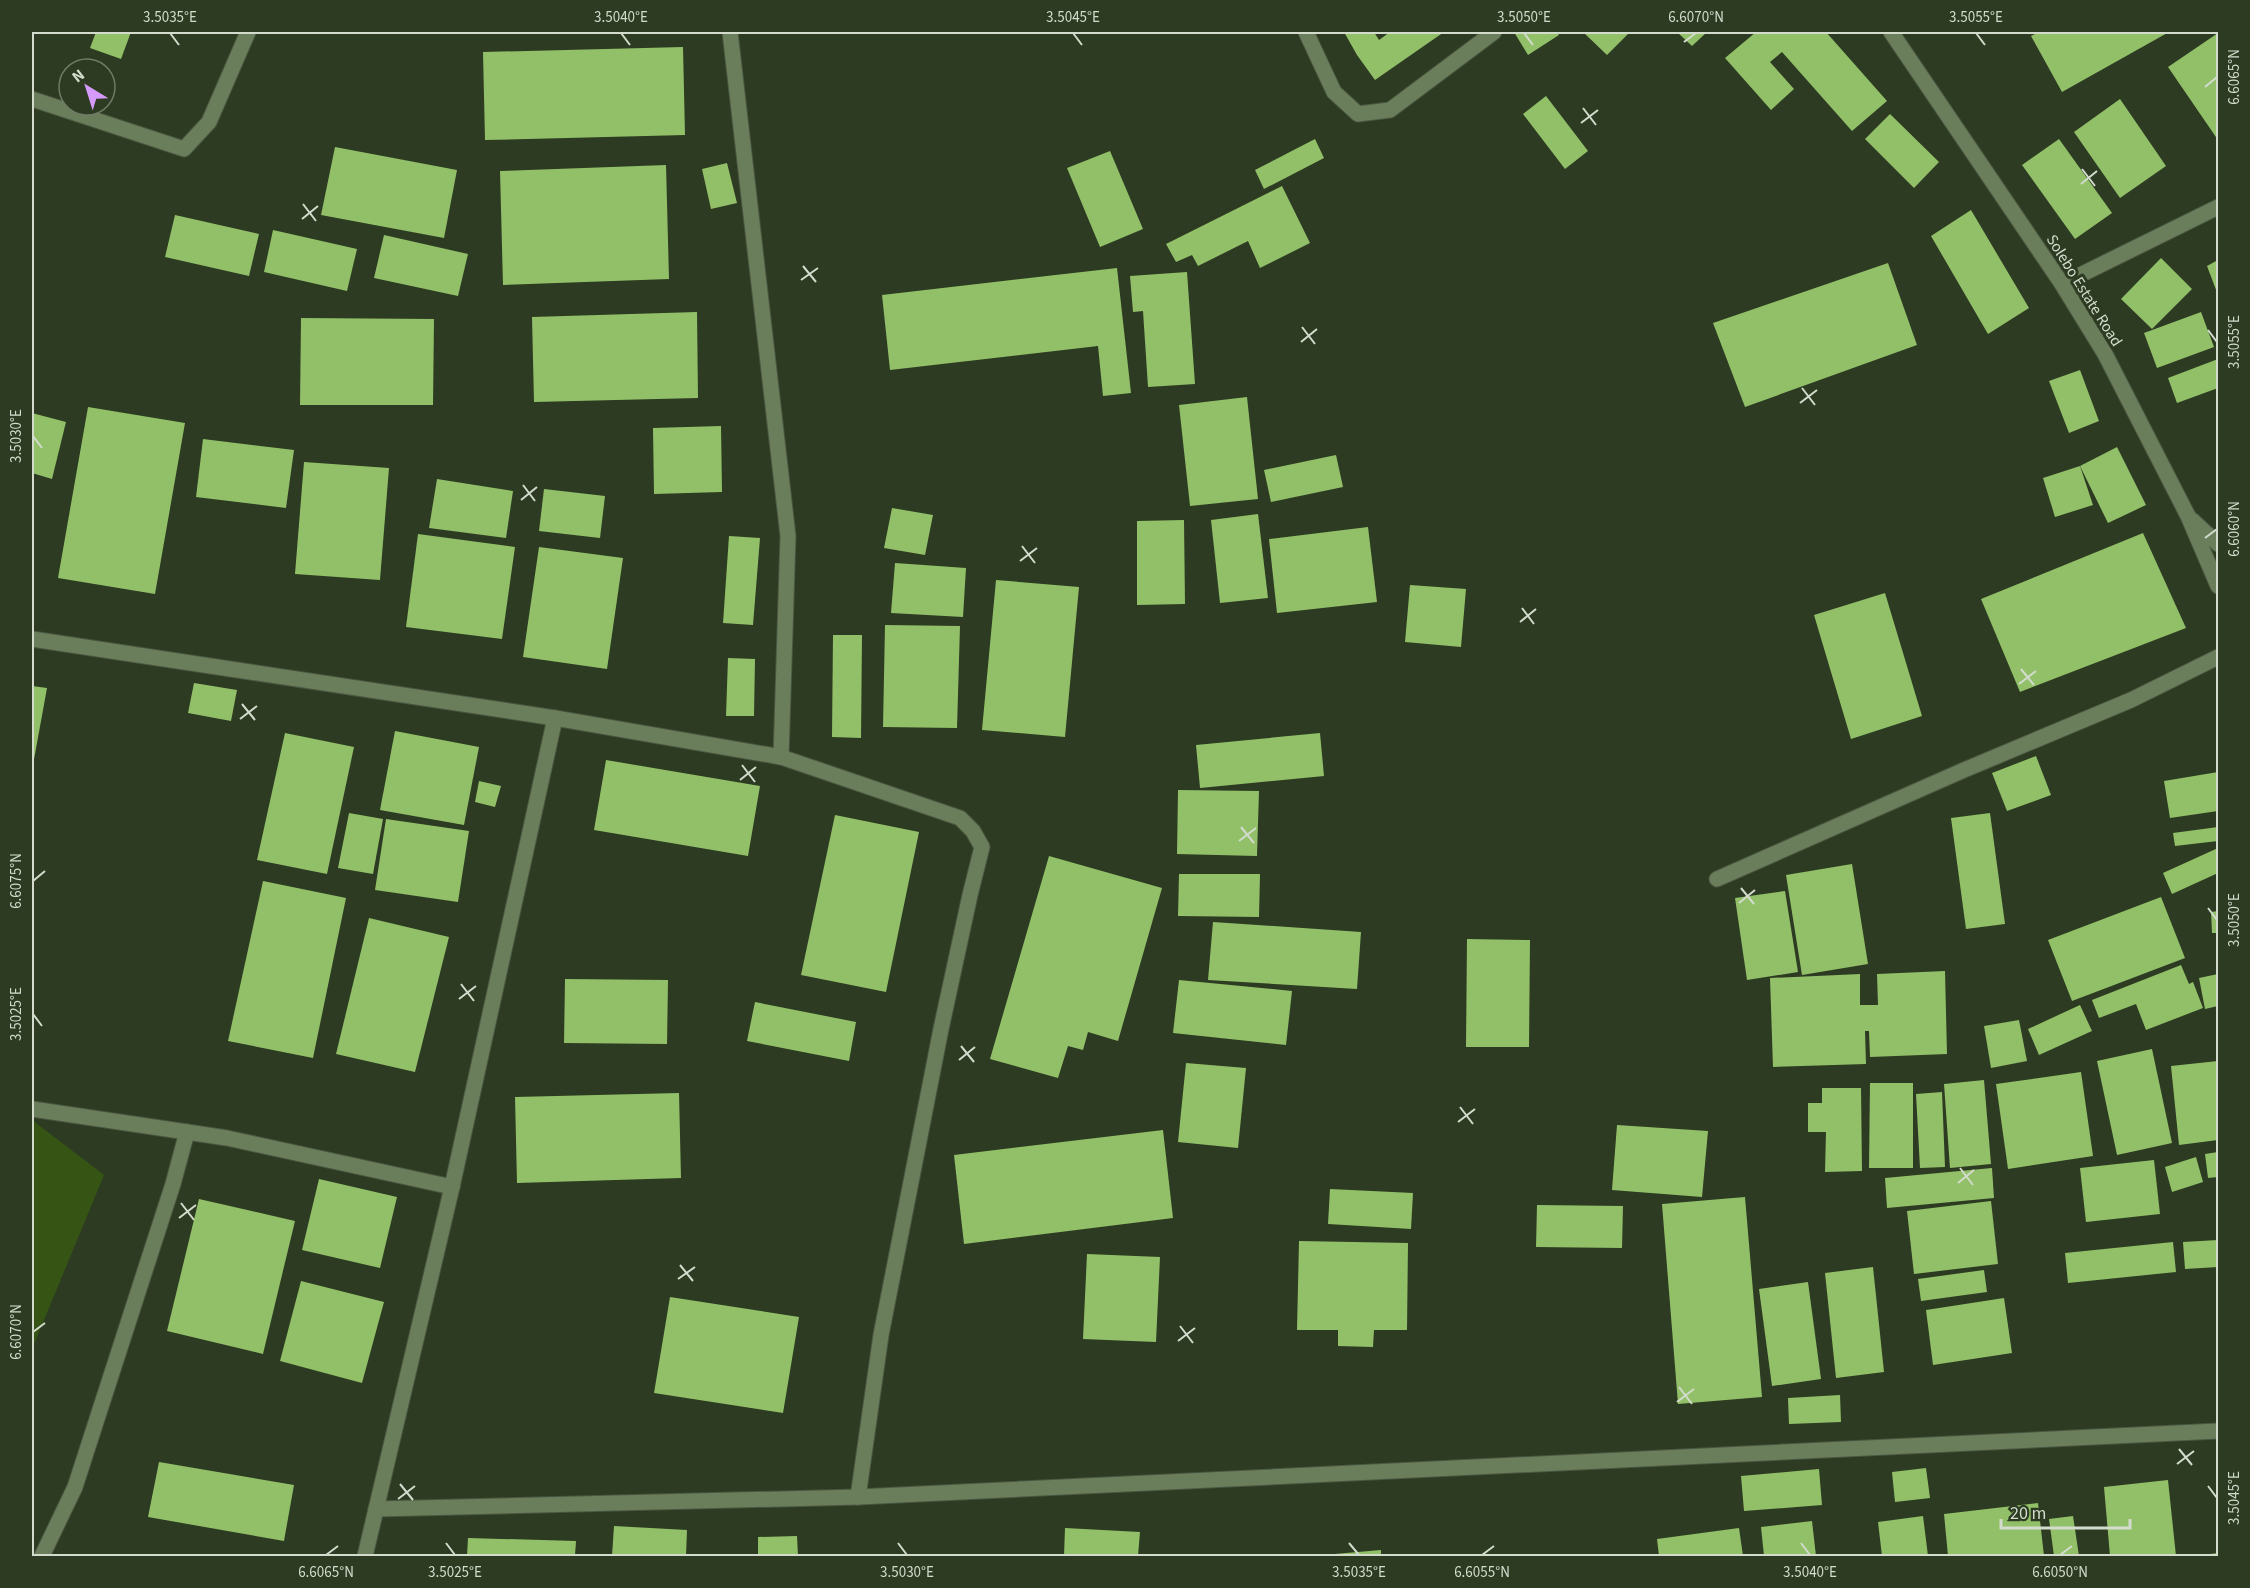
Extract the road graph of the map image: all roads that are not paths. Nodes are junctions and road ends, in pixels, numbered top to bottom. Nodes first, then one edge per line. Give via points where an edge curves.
1 (248, 32) edge
2 (730, 32) edge
3 (1306, 32) edge
4 (1494, 32) edge
5 (1891, 32) edge
6 (32, 99) edge
7 (2218, 207) edge
8 (2062, 284) junction
9 (2188, 516) junction
10 (2218, 544) edge
11 (2218, 586) edge
12 (32, 639) edge
13 (2218, 657) edge
14 (555, 718) junction
15 (781, 757) junction
16 (1717, 879) dead end
17 (32, 1109) edge
18 (187, 1132) junction
19 (452, 1187) junction
20 (2218, 1431) edge
21 (858, 1497) junction
22 (376, 1509) junction
23 (42, 1557) edge
24 (365, 1557) edge

1 - 6 street via 209,122 184,148
2 - 15 street via 788,536
3 - 4 street via 1334,92 1358,114 1390,110
5 - 8 street, Solebo Estate Road
7 - 8 street
8 - 9 street, Solebo Estate Road via 2105,354
9 - 10 street
9 - 11 street, Solebo Estate Road
12 - 14 street
13 - 16 street via 2131,700
14 - 15 street
14 - 19 street
15 - 21 street via 960,818 982,847 881,1335
17 - 18 street
18 - 19 street
18 - 23 street via 75,1487
19 - 22 street
20 - 21 street
21 - 22 street
22 - 24 street

